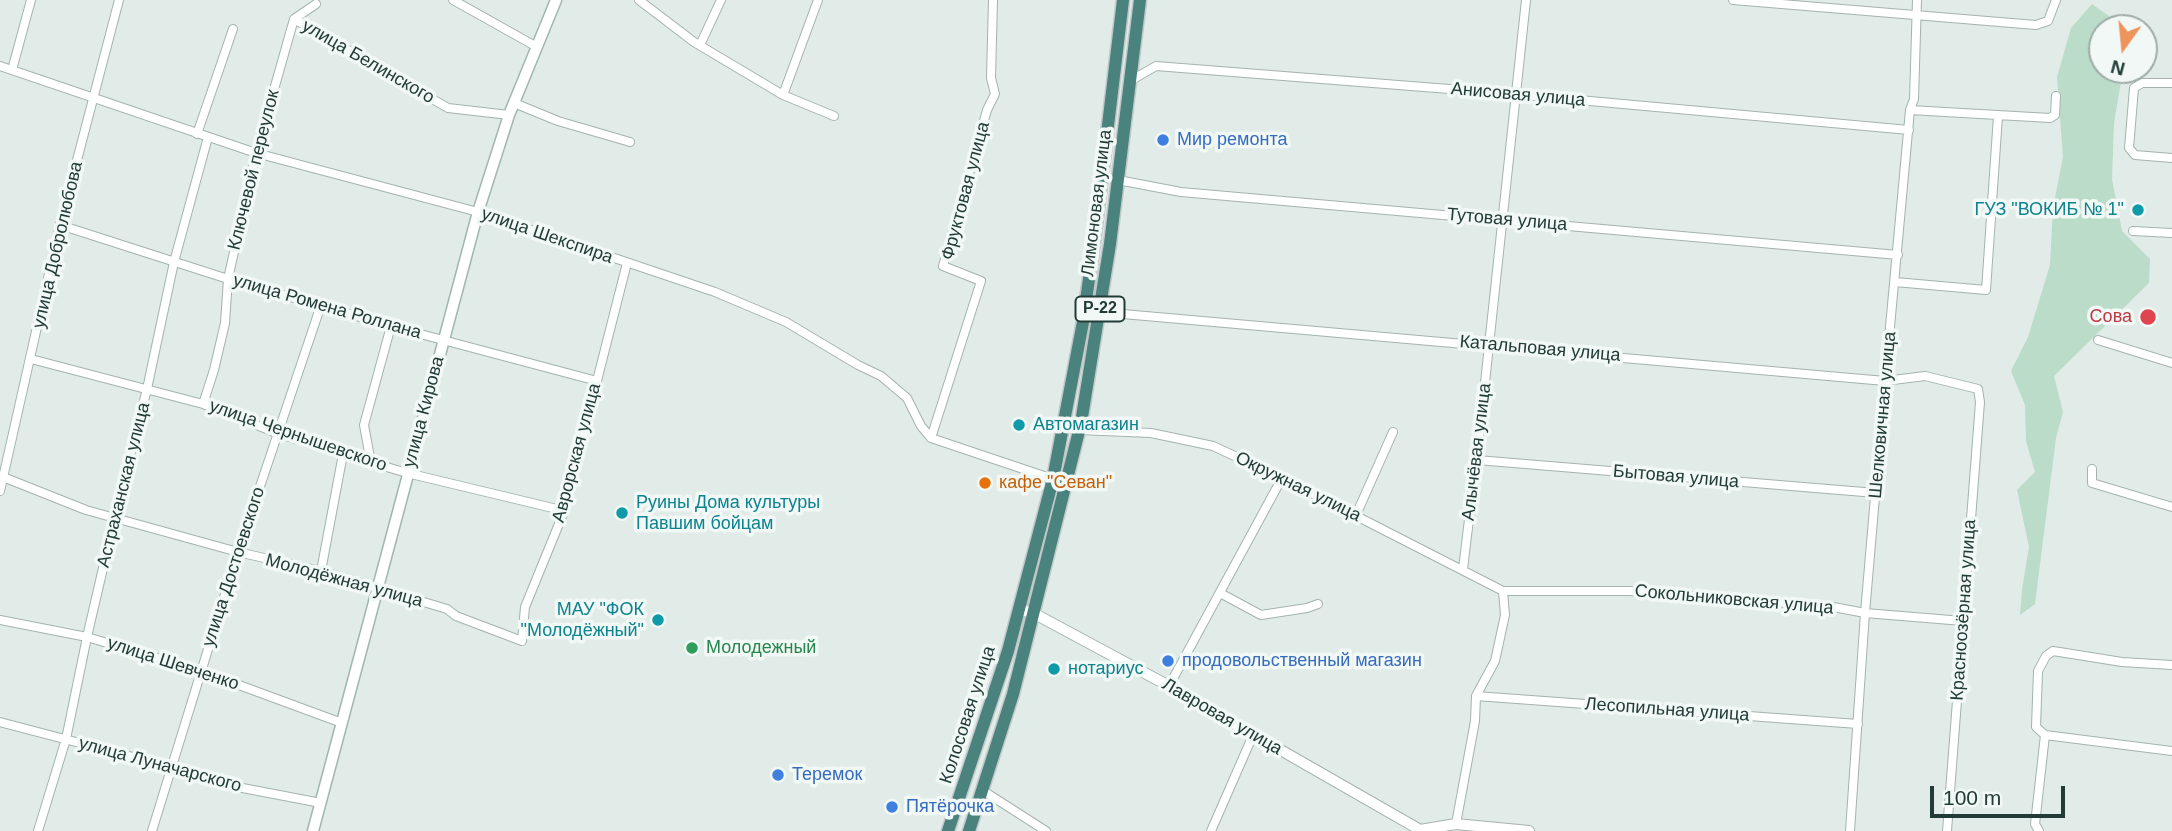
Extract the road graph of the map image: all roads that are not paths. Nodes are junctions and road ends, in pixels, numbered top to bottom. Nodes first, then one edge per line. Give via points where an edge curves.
1 (31, 0) edge
2 (119, 0) edge
3 (453, 0) edge
4 (556, 0) edge
5 (639, 0) edge
6 (721, 0) edge
7 (818, 0) edge
8 (993, 0) edge
9 (1123, 0) edge
10 (1140, 0) edge
11 (1526, 0) edge
12 (1733, 0) edge
13 (1917, 0) edge
14 (2056, 0) edge
15 (316, 4) dead end
16 (1915, 15) junction
17 (294, 19) junction
18 (233, 29) dead end
19 (700, 45) junction
20 (537, 47) junction
21 (0, 66) edge
22 (12, 70) junction
23 (1130, 81) junction
24 (2172, 83) edge
25 (1517, 94) junction
26 (783, 95) junction
27 (2056, 96) dead end
28 (95, 97) junction
29 (514, 103) junction
30 (1910, 110) junction
31 (509, 115) junction
32 (834, 116) dead end
33 (1998, 116) junction
34 (1909, 130) junction
35 (197, 134) junction
36 (208, 137) junction
37 (630, 142) dead end
38 (256, 153) junction
39 (2172, 158) edge
40 (1118, 180) junction
41 (478, 212) junction
42 (1502, 219) junction
43 (60, 225) junction
44 (2133, 231) dead end
45 (2172, 233) edge
46 (1898, 255) junction
47 (174, 262) junction
48 (627, 263) junction
49 (228, 279) junction
50 (1895, 282) junction
51 (321, 305) junction
52 (1100, 312) junction
53 (391, 326) junction
54 (2098, 340) dead end
55 (444, 341) junction
56 (1489, 344) junction
57 (31, 359) junction
58 (2172, 363) edge
59 (1885, 380) junction
60 (597, 381) junction
61 (147, 389) junction
62 (1978, 389) joint
63 (203, 404) junction
64 (1079, 430) junction
65 (1393, 432) dead end
66 (277, 433) junction
67 (932, 438) junction
68 (343, 454) junction
69 (1477, 460) junction
70 (371, 463) junction
71 (2092, 468) dead end
72 (407, 474) junction
73 (3, 477) junction
74 (1282, 478) junction
75 (1053, 479) junction
76 (0, 491) edge
77 (1876, 494) junction
78 (2172, 507) edge
79 (564, 514) junction
80 (1356, 515) junction
81 (116, 517) junction
82 (238, 552) junction
83 (1463, 569) junction
84 (321, 571) junction
85 (377, 590) junction
86 (1503, 591) junction
87 (1220, 593) junction
88 (1318, 604) dead end
89 (1019, 609) junction
90 (1864, 613) junction
91 (1035, 614) junction
92 (0, 620) edge
93 (1963, 621) junction
94 (87, 638) junction
95 (522, 641) joint
96 (2172, 665) edge
97 (201, 671) junction
98 (1170, 686) junction
99 (1476, 696) junction
100 (0, 722) edge
101 (342, 723) junction
102 (1858, 724) junction
103 (1254, 735) junction
104 (2045, 735) junction
105 (66, 739) junction
106 (2172, 751) edge
107 (171, 767) junction
108 (982, 790) junction
109 (321, 803) junction
110 (1456, 824) junction
111 (1421, 830) edge
112 (38, 831) edge
113 (152, 831) edge
114 (313, 831) edge
115 (948, 831) edge
116 (969, 831) edge
117 (1046, 831) edge
118 (1211, 831) edge
119 (1530, 831) edge
120 (1850, 831) edge
121 (1947, 831) edge
122 (2039, 831) edge

1 - 22 street
2 - 28 street, улица Добролюбова
3 - 20 street
4 - 20 main road, улица Кирова
5 - 19 street
6 - 19 street
7 - 26 street
8 - 67 street, Фруктовая улица via 991,78 995,94 943,266 981,281
9 - 75 highway, Лимоновая улица / Р-22 via 1083,322
10 - 23 highway, Лимоновая улица / Р-22
11 - 25 street, Алычёвая улица
12 - 16 street
13 - 16 street, Шелковичная улица
14 - 16 street via 2048,20 2036,25
15 - 17 street, улица Белинского
16 - 30 street, Шелковичная улица
17 - 31 street, улица Белинского via 448,108
17 - 38 street, Ключевой переулок
18 - 35 street
19 - 26 street
20 - 29 main road, улица Кирова
21 - 22 street, улица Шекспира
22 - 28 street, улица Шекспира
23 - 25 street, Анисовая улица via 1156,66
23 - 40 highway, Лимоновая улица / Р-22
24 - 39 street via 2142,83 2134,88 2129,148 2135,155
25 - 34 street, Анисовая улица
25 - 42 street, Алычёвая улица
26 - 32 street
27 - 33 street via 2050,118
28 - 35 street, улица Шекспира
28 - 43 street, улица Добролюбова
29 - 31 main road, улица Кирова
29 - 37 street
30 - 33 street
30 - 34 street, Шелковичная улица
31 - 41 main road, улица Кирова
33 - 50 street via 1986,290
34 - 46 street, Шелковичная улица
35 - 36 street, улица Шекспира
36 - 38 street, улица Шекспира
36 - 47 street, Астраханская улица
38 - 41 street, улица Шекспира
38 - 49 street, Ключевой переулок
40 - 42 street, Тутовая улица via 1181,192
40 - 52 highway, Лимоновая улица / Р-22
41 - 48 street, улица Шекспира
41 - 55 main road, улица Кирова
42 - 46 street, Тутовая улица
42 - 56 street, Алычёвая улица
43 - 47 street, улица Ромена Роллана
43 - 57 street, улица Добролюбова
44 - 45 street
46 - 50 street, Шелковичная улица
47 - 49 street, улица Ромена Роллана
47 - 61 street, Астраханская улица
48 - 60 street, Аврорская улица
48 - 67 street, улица Шекспира via 786,322 881,376 907,398
49 - 51 street, улица Ромена Роллана
49 - 63 street, Ключевой переулок via 225,323
50 - 59 street, Шелковичная улица
51 - 53 street, улица Ромена Роллана
51 - 66 street, улица Достоевского
52 - 56 street, Катальповая улица
52 - 64 highway, Лимоновая улица / Р-22
53 - 55 street, улица Ромена Роллана
53 - 70 street via 364,425
54 - 58 street
55 - 60 street, улица Ромена Роллана
55 - 72 main road, улица Кирова
56 - 59 street, Катальповая улица
56 - 69 street, Алычёвая улица
57 - 61 street, улица Чернышевского
57 - 73 street, улица Добролюбова
59 - 62 street, Катальповая улица via 1925,376
59 - 77 street, Шелковичная улица
60 - 79 street, Аврорская улица
61 - 63 street, улица Чернышевского
61 - 81 street, Астраханская улица
62 - 93 street, Красноозёрная улица
63 - 66 street, улица Чернышевского
64 - 74 street, Окружная улица via 1151,433 1213,446
64 - 91 highway, Лимоновая улица / Р-22
65 - 80 street
66 - 68 street, улица Чернышевского
66 - 82 street, улица Достоевского
67 - 75 street
68 - 70 street, улица Чернышевского
68 - 84 street
69 - 77 street, Бытовая улица
69 - 83 street, Алычёвая улица
70 - 72 street, улица Чернышевского
71 - 78 street via 2092,483
72 - 79 street, улица Чернышевского
72 - 85 main road, улица Кирова
73 - 76 street, улица Добролюбова
73 - 81 street, Молодёжная улица
74 - 80 street, Окружная улица
74 - 87 street
75 - 89 highway, Лимоновая улица / Р-22
77 - 90 street, Шелковичная улица
79 - 95 street, Аврорская улица via 525,607
80 - 83 street, Окружная улица
81 - 82 street, Молодёжная улица
81 - 94 street, Астраханская улица
82 - 84 street, Молодёжная улица
82 - 97 street, улица Достоевского
83 - 86 street, Окружная улица
84 - 85 street, Молодёжная улица
85 - 95 street, Молодёжная улица via 447,609
85 - 101 main road, улица Кирова
86 - 90 street, Сокольниковская улица via 1630,592 1828,606
86 - 99 street via 1505,615 1495,661
87 - 88 street via 1261,615
87 - 98 street
89 - 91 street, Лавровая улица
89 - 115 highway, Колосовая улица / Р-22
90 - 93 street, Сокольниковская улица
90 - 102 street, Шелковичная улица
91 - 98 street, Лавровая улица
91 - 108 highway, Колосовая улица / Р-22
92 - 94 street, улица Шевченко
93 - 121 street, Красноозёрная улица
94 - 97 street, улица Шевченко
94 - 105 street, Астраханская улица
96 - 104 street via 2053,651 2038,671 2036,727
97 - 101 street, улица Шевченко
97 - 107 street, улица Достоевского
98 - 103 street, Лавровая улица
99 - 102 street, Лесопильная улица
99 - 110 street
100 - 105 street, улица Луначарского
101 - 109 main road, улица Кирова
102 - 120 street, Шелковичная улица
103 - 111 street, Лавровая улица
103 - 118 street
104 - 106 street
104 - 122 street via 2035,824
105 - 107 street, улица Луначарского
105 - 112 street, Астраханская улица
107 - 109 street, улица Луначарского via 232,786
107 - 113 street, улица Достоевского
108 - 116 highway, Колосовая улица / Р-22
108 - 117 street
109 - 114 main road, улица Кирова
110 - 111 street
110 - 119 street

